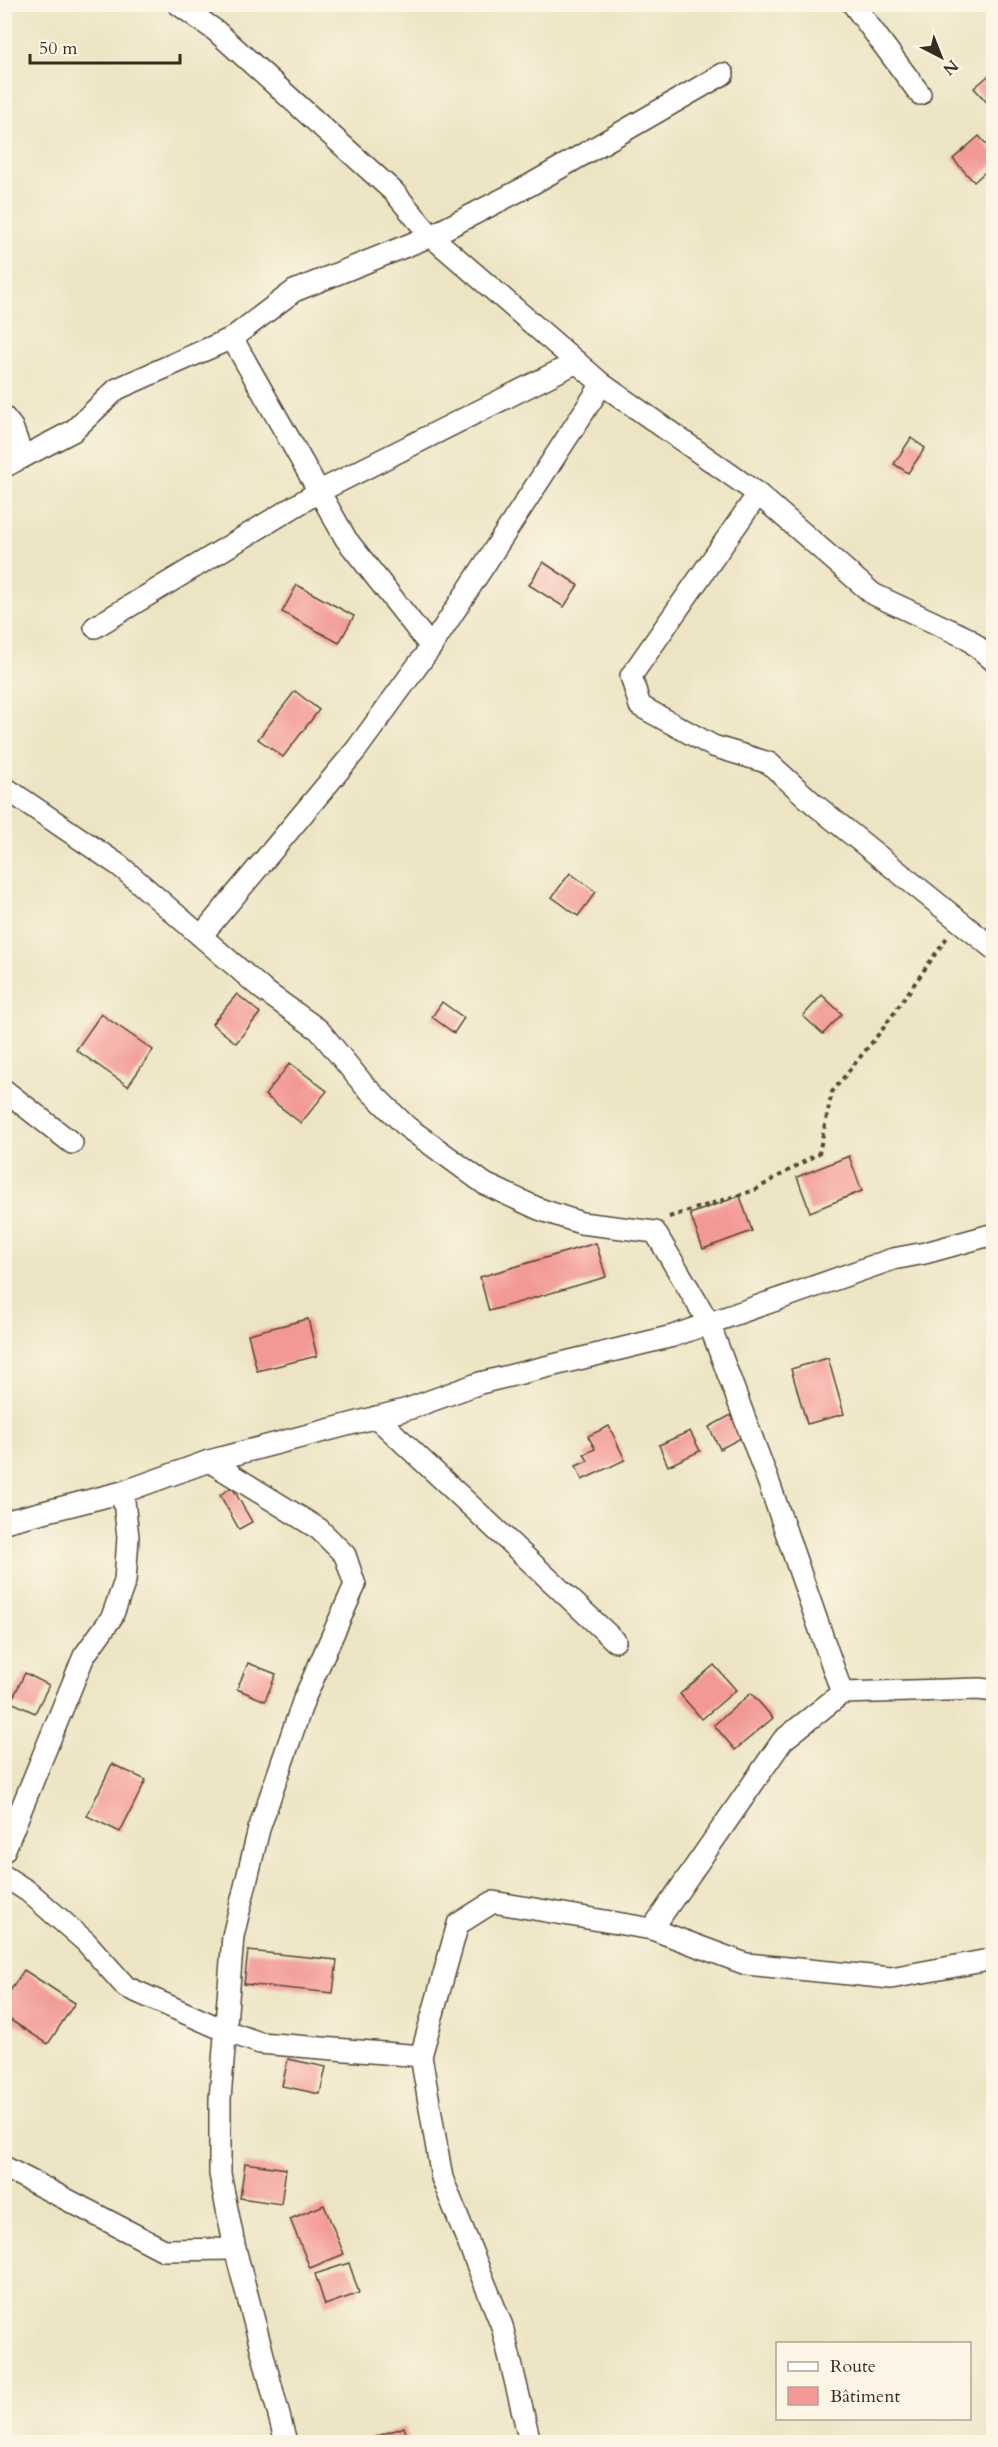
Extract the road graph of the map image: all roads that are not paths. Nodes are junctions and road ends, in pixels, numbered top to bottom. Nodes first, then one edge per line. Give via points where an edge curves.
1 (178, 4) edge
2 (853, 4) edge
3 (723, 74) dead end
4 (920, 94) dead end
5 (431, 236) junction
6 (232, 338) junction
7 (577, 362) junction
8 (602, 384) junction
9 (4, 417) edge
10 (23, 457) junction
11 (4, 467) edge
12 (320, 491) junction
13 (758, 494) junction
14 (95, 627) dead end
15 (431, 647) junction
16 (993, 661) edge
17 (4, 788) edge
18 (201, 936) junction
19 (993, 949) edge
20 (4, 1090) edge
21 (72, 1143) dead end
22 (993, 1234) edge
23 (709, 1323) junction
24 (376, 1417) junction
25 (209, 1461) junction
26 (123, 1492) junction
27 (6, 1526) edge
28 (615, 1641) dead end
29 (993, 1691) edge
30 (842, 1693) junction
31 (4, 1851) edge
32 (4, 1876) edge
33 (652, 1929) junction
34 (993, 1959) edge
35 (226, 2031) junction
36 (421, 2056) junction
37 (4, 2167) edge
38 (236, 2249) junction
39 (286, 2442) edge
40 (530, 2442) edge

1 - 5 street via 216,31 394,192
2 - 4 street
3 - 5 street via 530,185
5 - 6 street via 294,291
5 - 7 street
6 - 10 street via 117,389 73,431
6 - 12 street
7 - 8 street
7 - 12 street
8 - 13 street
8 - 15 street
9 - 10 street
10 - 11 street
12 - 14 street
12 - 15 street via 346,539
13 - 16 street via 873,594 967,638
13 - 19 street via 631,676 640,706 713,746 769,763
15 - 18 street via 356,750
17 - 18 street via 120,866
18 - 23 street via 262,989 319,1030 364,1085 407,1127 485,1184 539,1209 582,1223 655,1232
20 - 21 street
22 - 23 street via 893,1259
23 - 24 street via 651,1342 480,1383
23 - 30 street
24 - 25 street
24 - 28 street
25 - 26 street
25 - 35 street via 319,1529 345,1555 355,1585 304,1699 259,1829 233,1936
26 - 27 street
26 - 31 street via 128,1537 125,1581 112,1617 84,1656
29 - 30 street
30 - 33 street via 783,1740
32 - 35 street via 29,1892 86,1942 126,1987
33 - 34 street via 746,1964 891,1978
33 - 36 street via 493,1902 458,1924
35 - 36 street via 260,2043
35 - 38 street via 220,2099 220,2174
36 - 40 street via 442,2178 502,2326
37 - 38 street via 164,2250
38 - 39 street

